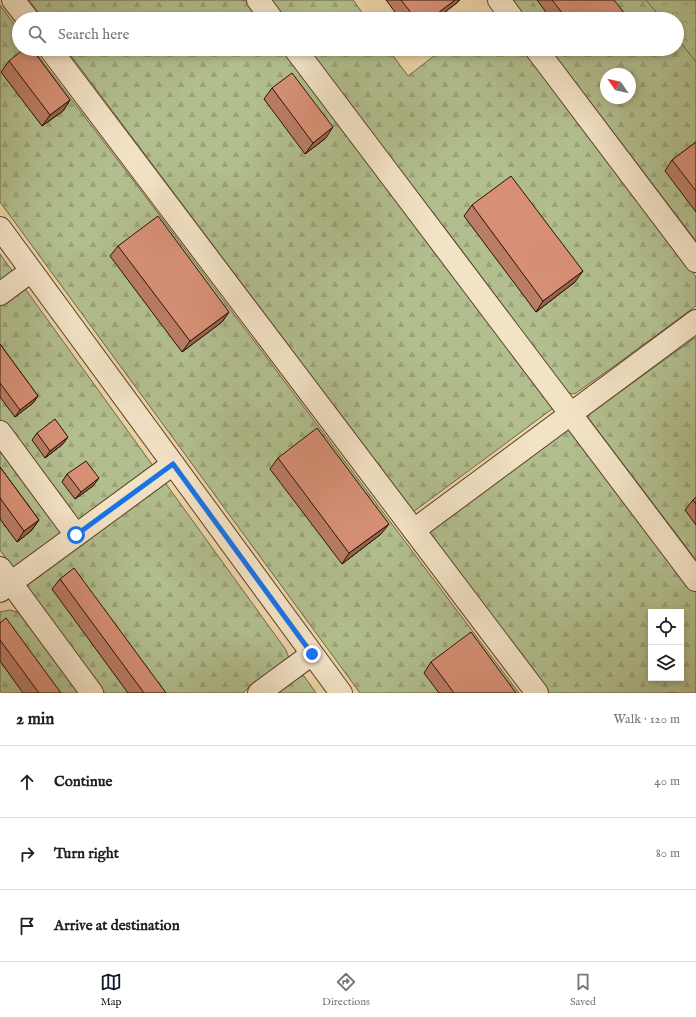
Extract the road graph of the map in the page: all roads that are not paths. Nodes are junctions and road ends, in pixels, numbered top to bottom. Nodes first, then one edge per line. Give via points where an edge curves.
1 (13, 0) edge
2 (258, 0) edge
3 (499, 0) edge
4 (22, 12) edge
5 (267, 12) edge
6 (508, 12) edge
7 (55, 56) edge
8 (300, 56) edge
9 (541, 56) edge
10 (0, 228) edge
11 (696, 261) edge
12 (31, 271) junction
13 (0, 294) edge
14 (696, 321) edge
15 (571, 414) junction
16 (0, 432) edge
17 (173, 464) junction
18 (414, 530) junction
19 (76, 535) junction
20 (696, 580) edge
21 (4, 581) edge
22 (312, 654) junction
23 (92, 693) edge
24 (260, 693) edge
25 (341, 693) edge
26 (537, 693) edge

1 - 4 lane
2 - 5 lane
3 - 6 lane
7 - 18 lane
8 - 15 lane
9 - 11 lane
10 - 12 lane
12 - 13 lane
12 - 17 lane
14 - 15 lane
15 - 18 lane
15 - 20 lane
16 - 19 lane
17 - 19 lane
17 - 22 lane
18 - 26 lane
19 - 21 lane
21 - 23 lane
22 - 24 lane
22 - 25 lane

